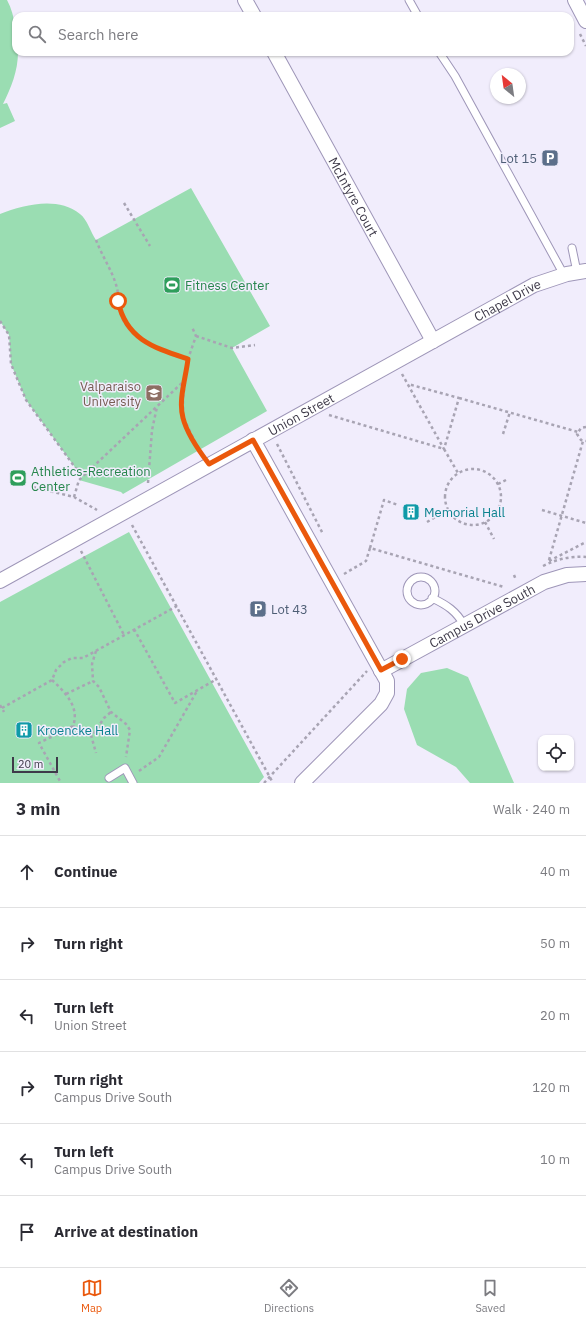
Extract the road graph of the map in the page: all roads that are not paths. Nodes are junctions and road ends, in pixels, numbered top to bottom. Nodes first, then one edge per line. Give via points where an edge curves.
1 (245, 0) edge
2 (409, 0) edge
3 (575, 0) edge
4 (252, 12) edge
5 (416, 12) edge
6 (586, 20) edge
7 (276, 56) edge
8 (442, 56) edge
9 (572, 248) dead end
10 (582, 272) edge
11 (564, 275) junction
12 (433, 340) junction
13 (253, 440) junction
14 (586, 574) edge
15 (0, 581) edge
16 (432, 598) dead end
17 (464, 625) junction
18 (379, 666) junction
19 (109, 778) dead end
20 (131, 780) edge
21 (302, 783) edge

1 - 4 street
2 - 5 lane
3 - 6 street
7 - 12 street, McIntyre Court
8 - 11 lane
9 - 10 lane
10 - 11 street, Chapel Drive
11 - 12 street, Chapel Drive via 534,285
12 - 13 street, Union Street
13 - 15 street, Union Street
13 - 18 street
14 - 17 street, Campus Drive South via 544,582
16 - 17 lane via 451,607
17 - 18 street, Campus Drive South
18 - 21 street via 386,681 387,692 381,704
19 - 20 lane via 125,768

